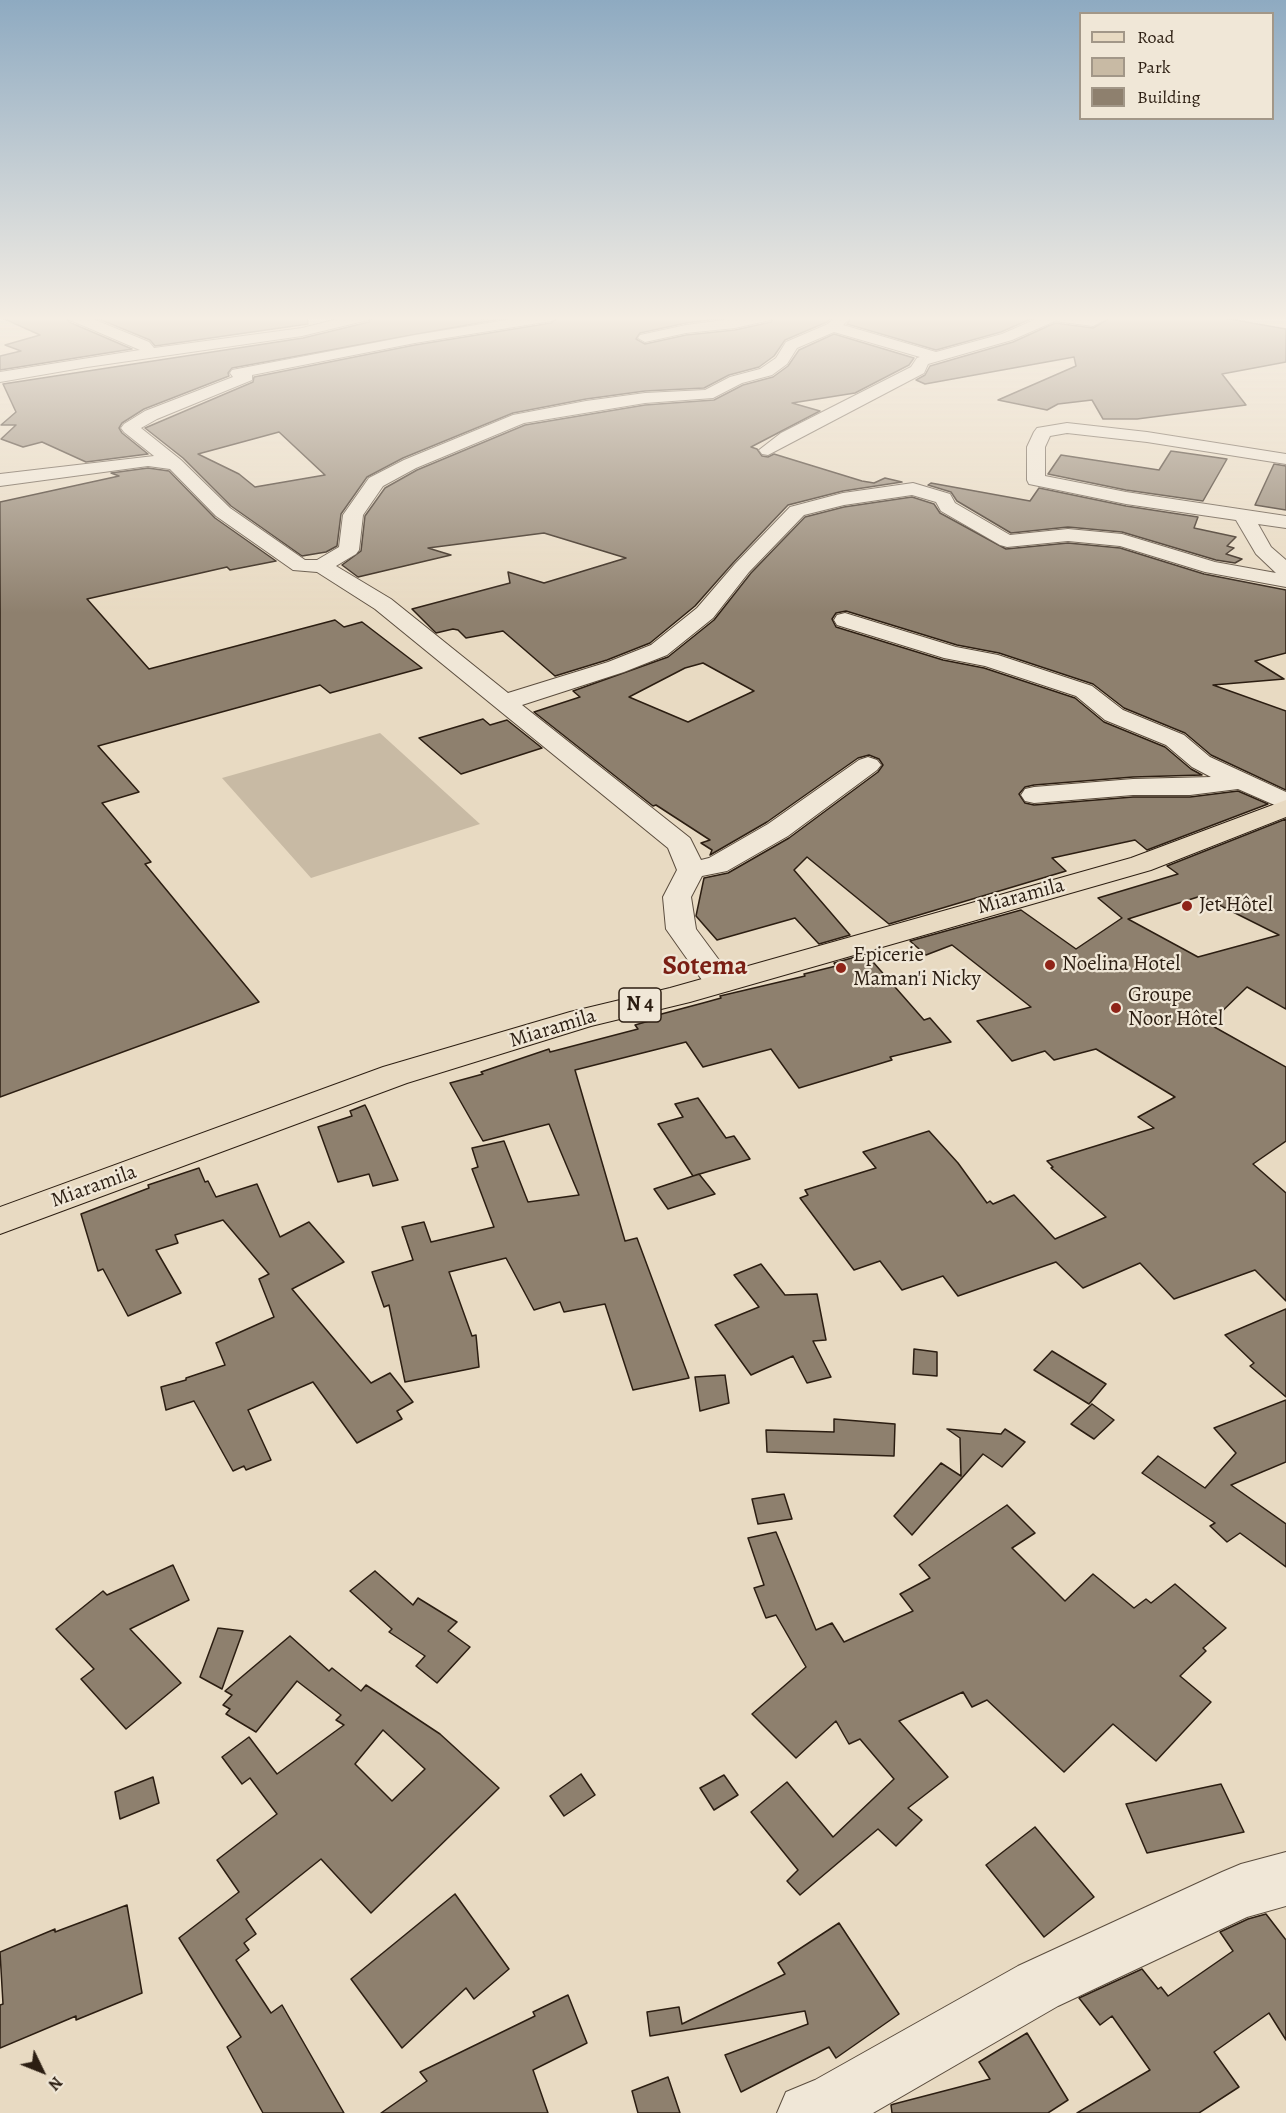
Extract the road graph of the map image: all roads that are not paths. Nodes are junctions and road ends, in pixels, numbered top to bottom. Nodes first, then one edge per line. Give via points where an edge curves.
1 (150, 416) edge
2 (536, 416) edge
3 (829, 416) edge
4 (768, 450) dead end
5 (1286, 459) edge
6 (175, 464) junction
7 (0, 480) edge
8 (1244, 517) junction
9 (1286, 522) edge
10 (321, 566) junction
11 (1286, 571) edge
12 (1286, 581) edge
13 (845, 621) dead end
14 (503, 703) junction
15 (868, 765) dead end
16 (1242, 781) junction
17 (1034, 795) dead end
18 (1286, 802) edge
19 (1286, 808) edge
20 (691, 870) junction
21 (720, 983) junction
22 (0, 1221) edge
23 (1286, 1879) edge
24 (807, 2113) edge

1 - 6 street via 130,428
2 - 10 street via 519,419 410,464 376,482 353,515 349,550
3 - 4 street
5 - 8 street via 1067,428 1043,432 1036,447 1036,480
6 - 7 street via 148,461
6 - 10 street via 223,512 300,566
8 - 9 street
8 - 11 street via 1263,550
10 - 14 street via 383,604
12 - 14 street via 1212,568 1122,540 1068,535 1007,541 948,507 943,498 913,489 843,499 797,511 742,568 705,614 659,650
13 - 16 street via 952,653 990,660 1084,692 1114,715 1175,740 1201,762
14 - 20 street via 680,844
15 - 20 street via 778,830 717,865
16 - 17 street
16 - 18 street
19 - 21 main road, Miaramila / N 4 via 1141,864
20 - 21 street via 677,897 681,928
21 - 22 main road, Miaramila / N 4 via 581,1019 395,1076
23 - 24 street via 1240,1891 1038,1986 831,2104

